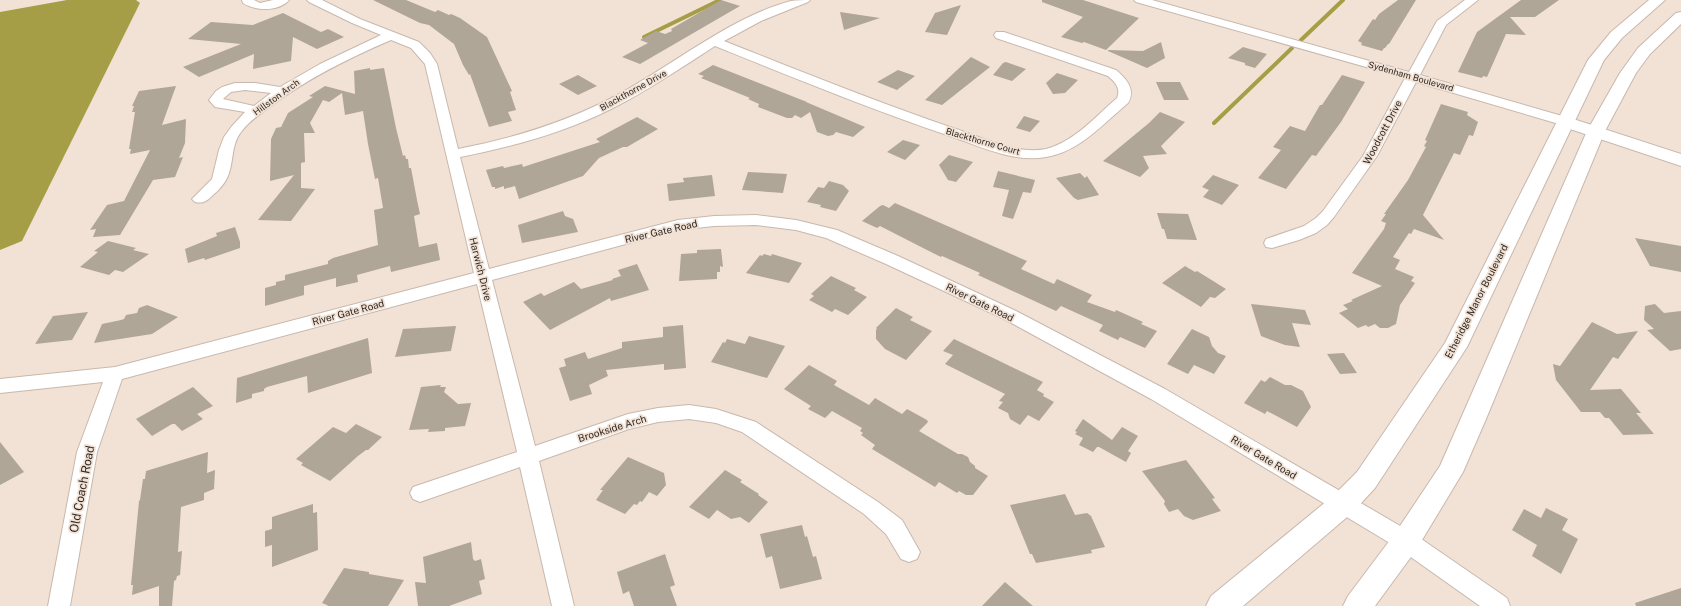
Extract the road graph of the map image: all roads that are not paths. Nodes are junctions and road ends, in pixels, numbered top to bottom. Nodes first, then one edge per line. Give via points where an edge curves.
1 (248, 0) edge
2 (283, 0) edge
3 (313, 0) edge
4 (804, 0) edge
5 (1140, 0) edge
6 (1472, 0) edge
7 (1658, 0) edge
8 (1681, 16) edge
9 (392, 35) junction
10 (1000, 35) dead end
11 (715, 42) junction
12 (1412, 76) junction
13 (281, 91) junction
14 (257, 110) junction
15 (1564, 122) junction
16 (1596, 131) junction
17 (452, 154) junction
18 (1681, 160) edge
19 (200, 199) dead end
20 (1272, 243) dead end
21 (482, 276) junction
22 (115, 374) junction
23 (0, 386) edge
24 (528, 456) junction
25 (420, 493) dead end
26 (1343, 504) junction
27 (1406, 541) junction
28 (909, 552) dead end
29 (59, 606) edge
30 (563, 606) edge
31 (1221, 606) edge
32 (1358, 606) edge
33 (1499, 606) edge

1 - 2 street via 258,6
3 - 9 street, Harwich Drive
4 - 11 street, Blackthorne Drive via 768,13
5 - 12 street, Sydenham Boulevard
6 - 12 street, Woodcott Drive via 1441,23
7 - 15 main road, Etheridge Manor Boulevard via 1604,48
8 - 16 main road via 1633,64
9 - 13 street, Hillston Arch via 338,59
9 - 17 street, Harwich Drive via 415,45 431,64
10 - 11 street, Blackthorne Court via 1112,73 1124,85 1126,94 1123,100 1065,147 1046,153 1027,153 1007,150 922,122
11 - 17 street, Blackthorne Drive via 627,95 573,121 498,145
12 - 15 street, Sydenham Boulevard
12 - 20 street, Woodcott Drive via 1367,162 1322,222 1299,235
13 - 14 street, Hillston Arch
13 - 14 street via 239,87 223,92 216,100 220,104
14 - 19 street, Hillston Arch via 238,126 225,150 219,180
15 - 16 main road, Sydenham Boulevard
15 - 26 main road, Etheridge Manor Boulevard via 1455,347 1366,480
16 - 18 main road, Sydenham Boulevard
16 - 27 main road via 1450,472
17 - 21 street, Harwich Drive
21 - 22 street, River Gate Road
21 - 24 street, Harwich Drive
21 - 26 street, River Gate Road via 678,225 756,220 796,225 832,234 1010,315 1158,394
22 - 23 street, River Gate Road
22 - 29 street, Old Coach Road via 87,452
24 - 25 street, Brookside Arch
24 - 28 street, Brookside Arch via 628,422 658,415 689,412 716,416 749,427 871,508 894,527
24 - 30 street, Harwich Drive
26 - 27 street, River Gate Road
26 - 31 main road, Etheridge Manor Boulevard
27 - 32 main road
27 - 33 street, River Gate Road

